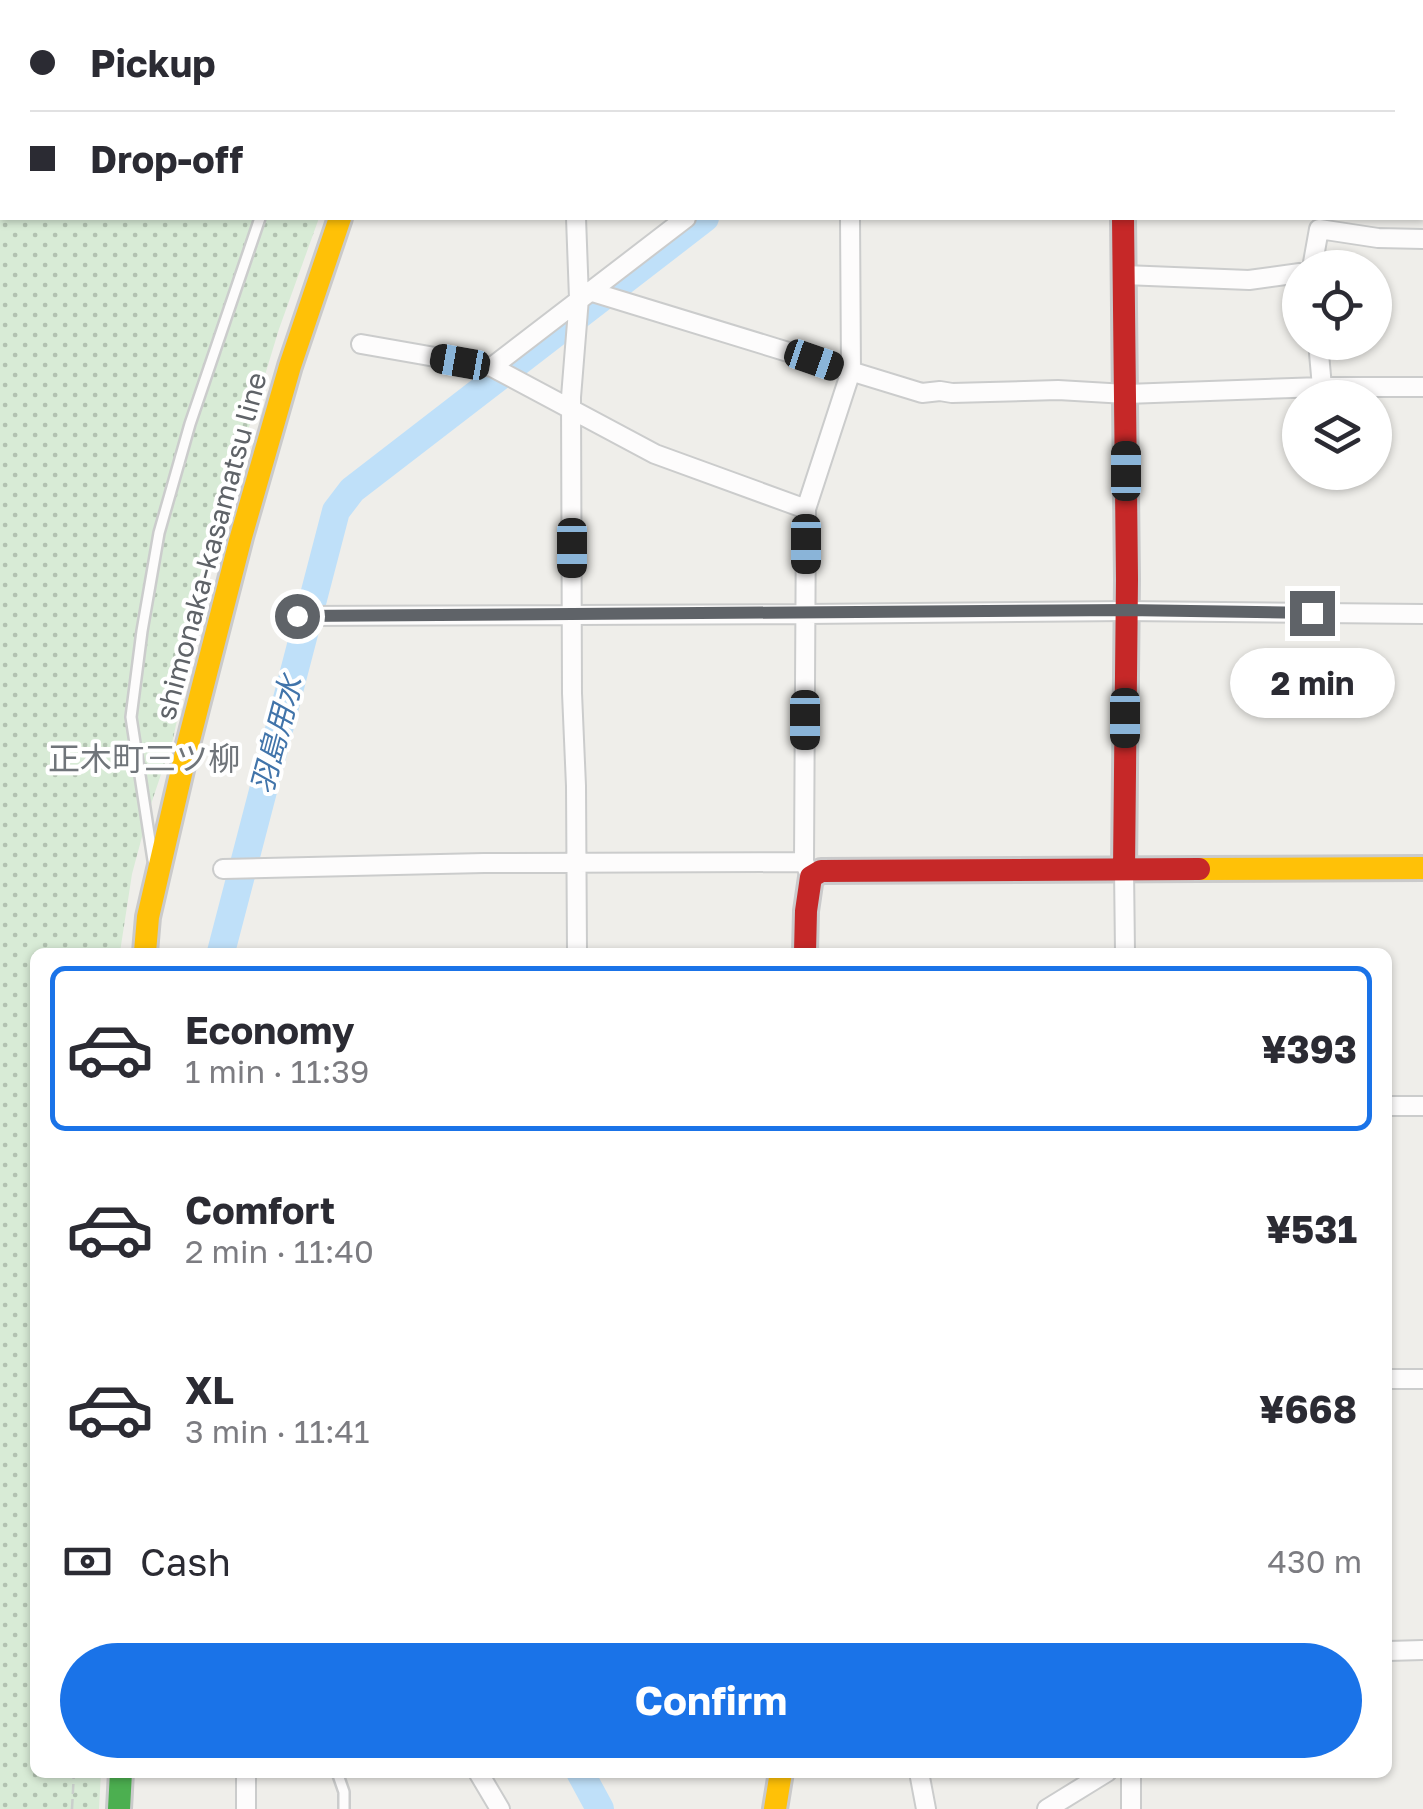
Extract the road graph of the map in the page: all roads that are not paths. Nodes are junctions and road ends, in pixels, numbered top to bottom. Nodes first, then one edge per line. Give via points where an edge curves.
1 (259, 220) edge
2 (339, 220) edge
3 (576, 220) edge
4 (683, 220) edge
5 (850, 220) edge
6 (1123, 220) edge
7 (1423, 239) edge
8 (1315, 250) edge
9 (1282, 275) edge
10 (1124, 276) junction
11 (584, 295) junction
12 (361, 344) dead end
13 (493, 368) junction
14 (851, 371) junction
15 (1392, 387) edge
16 (1423, 387) edge
17 (1282, 388) edge
18 (1126, 394) junction
19 (571, 411) junction
20 (806, 508) junction
21 (1126, 610) junction
22 (572, 613) junction
23 (806, 614) junction
24 (1423, 614) edge
25 (297, 616) dead end
26 (576, 863) junction
27 (1423, 868) edge
28 (223, 869) dead end
29 (808, 869) junction
30 (1124, 870) junction
31 (156, 882) junction
32 (145, 948) edge
33 (576, 948) edge
34 (804, 948) edge
35 (1126, 948) edge
36 (1392, 1106) edge
37 (1423, 1106) edge
38 (1392, 1379) edge
39 (1423, 1379) edge
40 (1423, 1650) edge
41 (1392, 1651) edge
42 (121, 1778) edge
43 (246, 1778) edge
44 (339, 1778) edge
45 (482, 1778) edge
46 (780, 1778) edge
47 (920, 1778) edge
48 (1097, 1778) edge
49 (1131, 1778) edge
50 (118, 1809) edge
51 (246, 1809) edge
52 (344, 1809) edge
53 (500, 1809) edge
54 (775, 1809) edge
55 (926, 1809) edge
56 (1048, 1809) edge
57 (1131, 1809) edge

1 - 31 lane via 164,514 142,631 131,718
2 - 31 street, shimonaka-kasamatsu line via 241,537
3 - 11 street
4 - 11 street
5 - 14 street
6 - 10 street
7 - 8 street via 1318,229
9 - 10 street
10 - 18 street
11 - 13 street
11 - 14 street via 610,296
11 - 19 street
12 - 13 street
13 - 19 street
14 - 18 street via 922,393
14 - 20 street
15 - 16 street
17 - 18 street
18 - 21 street
19 - 20 street via 655,454
19 - 22 street
20 - 23 street
21 - 23 street
21 - 24 street
21 - 30 street
22 - 23 street
22 - 25 street
22 - 26 street
23 - 29 street
26 - 28 street
26 - 29 street
26 - 33 street
27 - 30 street
29 - 30 street
29 - 34 street
30 - 35 street
31 - 32 street, shimonaka-kasamatsu line
36 - 37 street
38 - 39 street
40 - 41 street
42 - 50 street
43 - 51 street
44 - 52 lane
45 - 53 street
46 - 54 street
47 - 55 street
48 - 56 street
49 - 57 street

